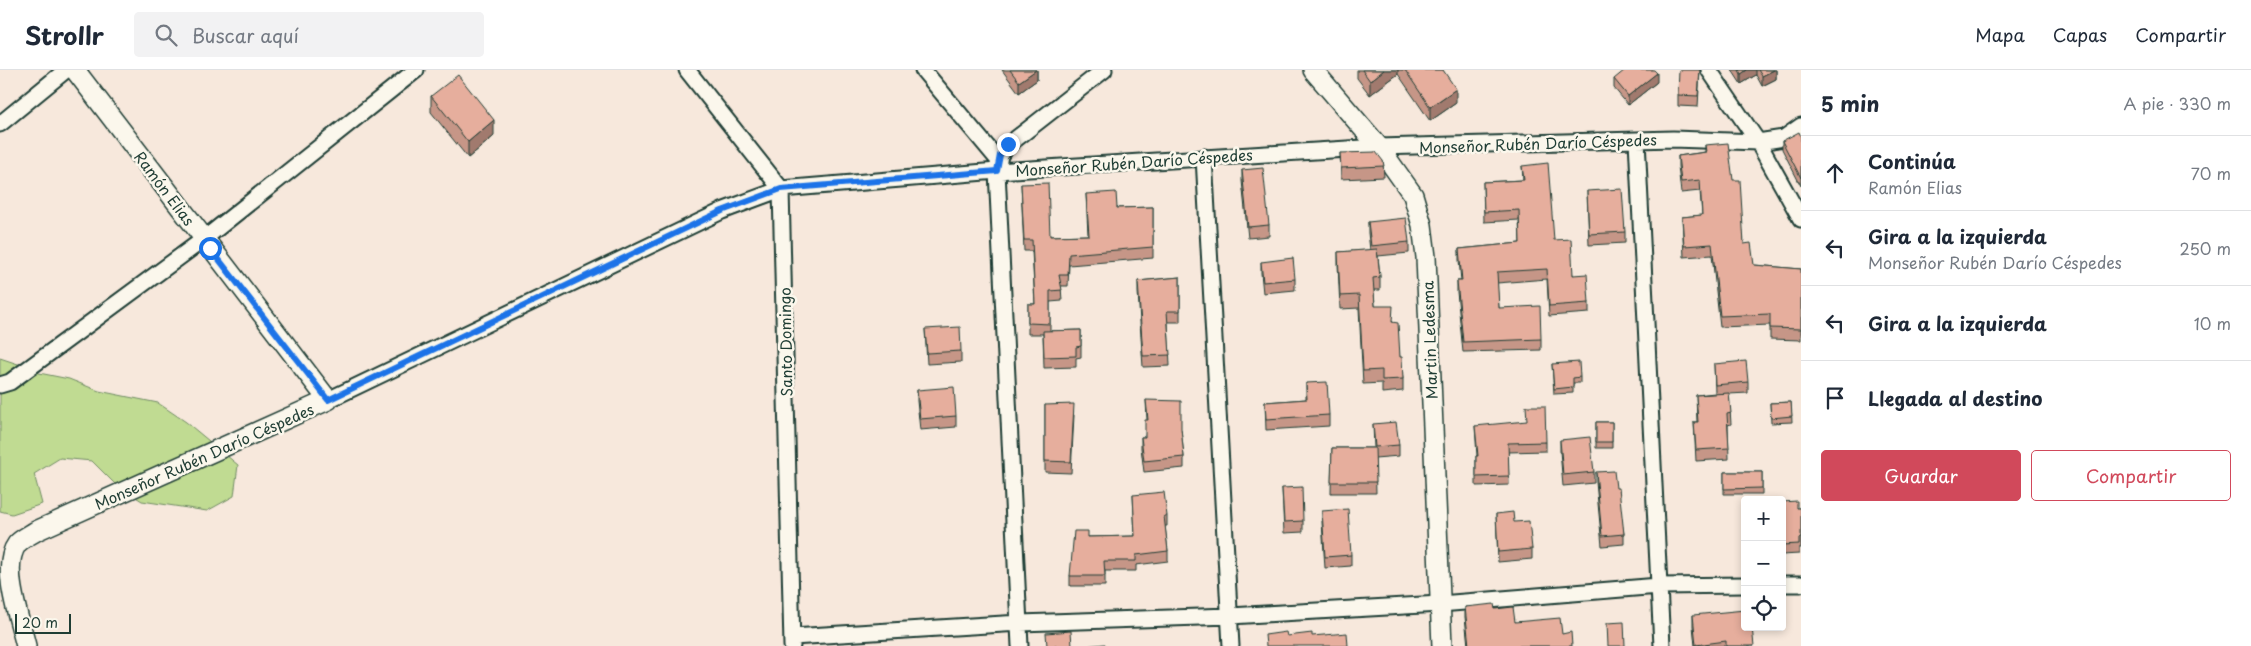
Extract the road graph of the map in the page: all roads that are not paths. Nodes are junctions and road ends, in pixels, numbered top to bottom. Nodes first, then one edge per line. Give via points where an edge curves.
1 (66, 70) edge
2 (75, 70) edge
3 (416, 70) edge
4 (687, 70) edge
5 (923, 70) edge
6 (1104, 70) edge
7 (1313, 70) edge
8 (1709, 70) edge
9 (0, 124) edge
10 (1801, 126) edge
11 (1637, 140) junction
12 (1758, 142) junction
13 (1379, 147) junction
14 (1204, 157) junction
15 (998, 166) junction
16 (781, 189) junction
17 (1801, 219) edge
18 (204, 239) junction
19 (0, 385) edge
20 (328, 400) junction
21 (1786, 584) edge
22 (1801, 584) edge
23 (1741, 585) edge
24 (1659, 586) junction
25 (1440, 604) junction
26 (1230, 616) junction
27 (1020, 622) junction
28 (792, 642) edge
29 (26, 646) edge
30 (1020, 646) edge
31 (1231, 646) edge
32 (1442, 646) edge
33 (1662, 646) edge

1 - 9 street
2 - 18 street, Ramón Elias
3 - 18 street
4 - 16 street
5 - 15 street
6 - 15 street via 1008,144 1000,155
7 - 13 street, Martin Ledesma
8 - 12 street
10 - 12 street, Monseñor Rubén Darío Céspedes via 1784,138
11 - 12 street, Monseñor Rubén Darío Céspedes
11 - 13 street, Monseñor Rubén Darío Céspedes
11 - 24 street
12 - 17 street
13 - 14 street, Monseñor Rubén Darío Céspedes
13 - 25 street, Martin Ledesma via 1413,195 1422,225
14 - 15 street, Monseñor Rubén Darío Céspedes
14 - 26 street
15 - 16 street, Monseñor Rubén Darío Céspedes
15 - 27 street
16 - 20 street, Monseñor Rubén Darío Céspedes via 722,211
16 - 28 street, Santo Domingo
18 - 19 street via 10,382
18 - 20 street, Ramón Elias
20 - 29 street, Monseñor Rubén Darío Céspedes via 36,531 17,544 11,560 11,580
21 - 22 street
23 - 24 street
24 - 25 street
24 - 33 street
25 - 26 street
25 - 32 street, Martin Ledesma
26 - 27 street
26 - 31 street
27 - 28 street
27 - 30 street

